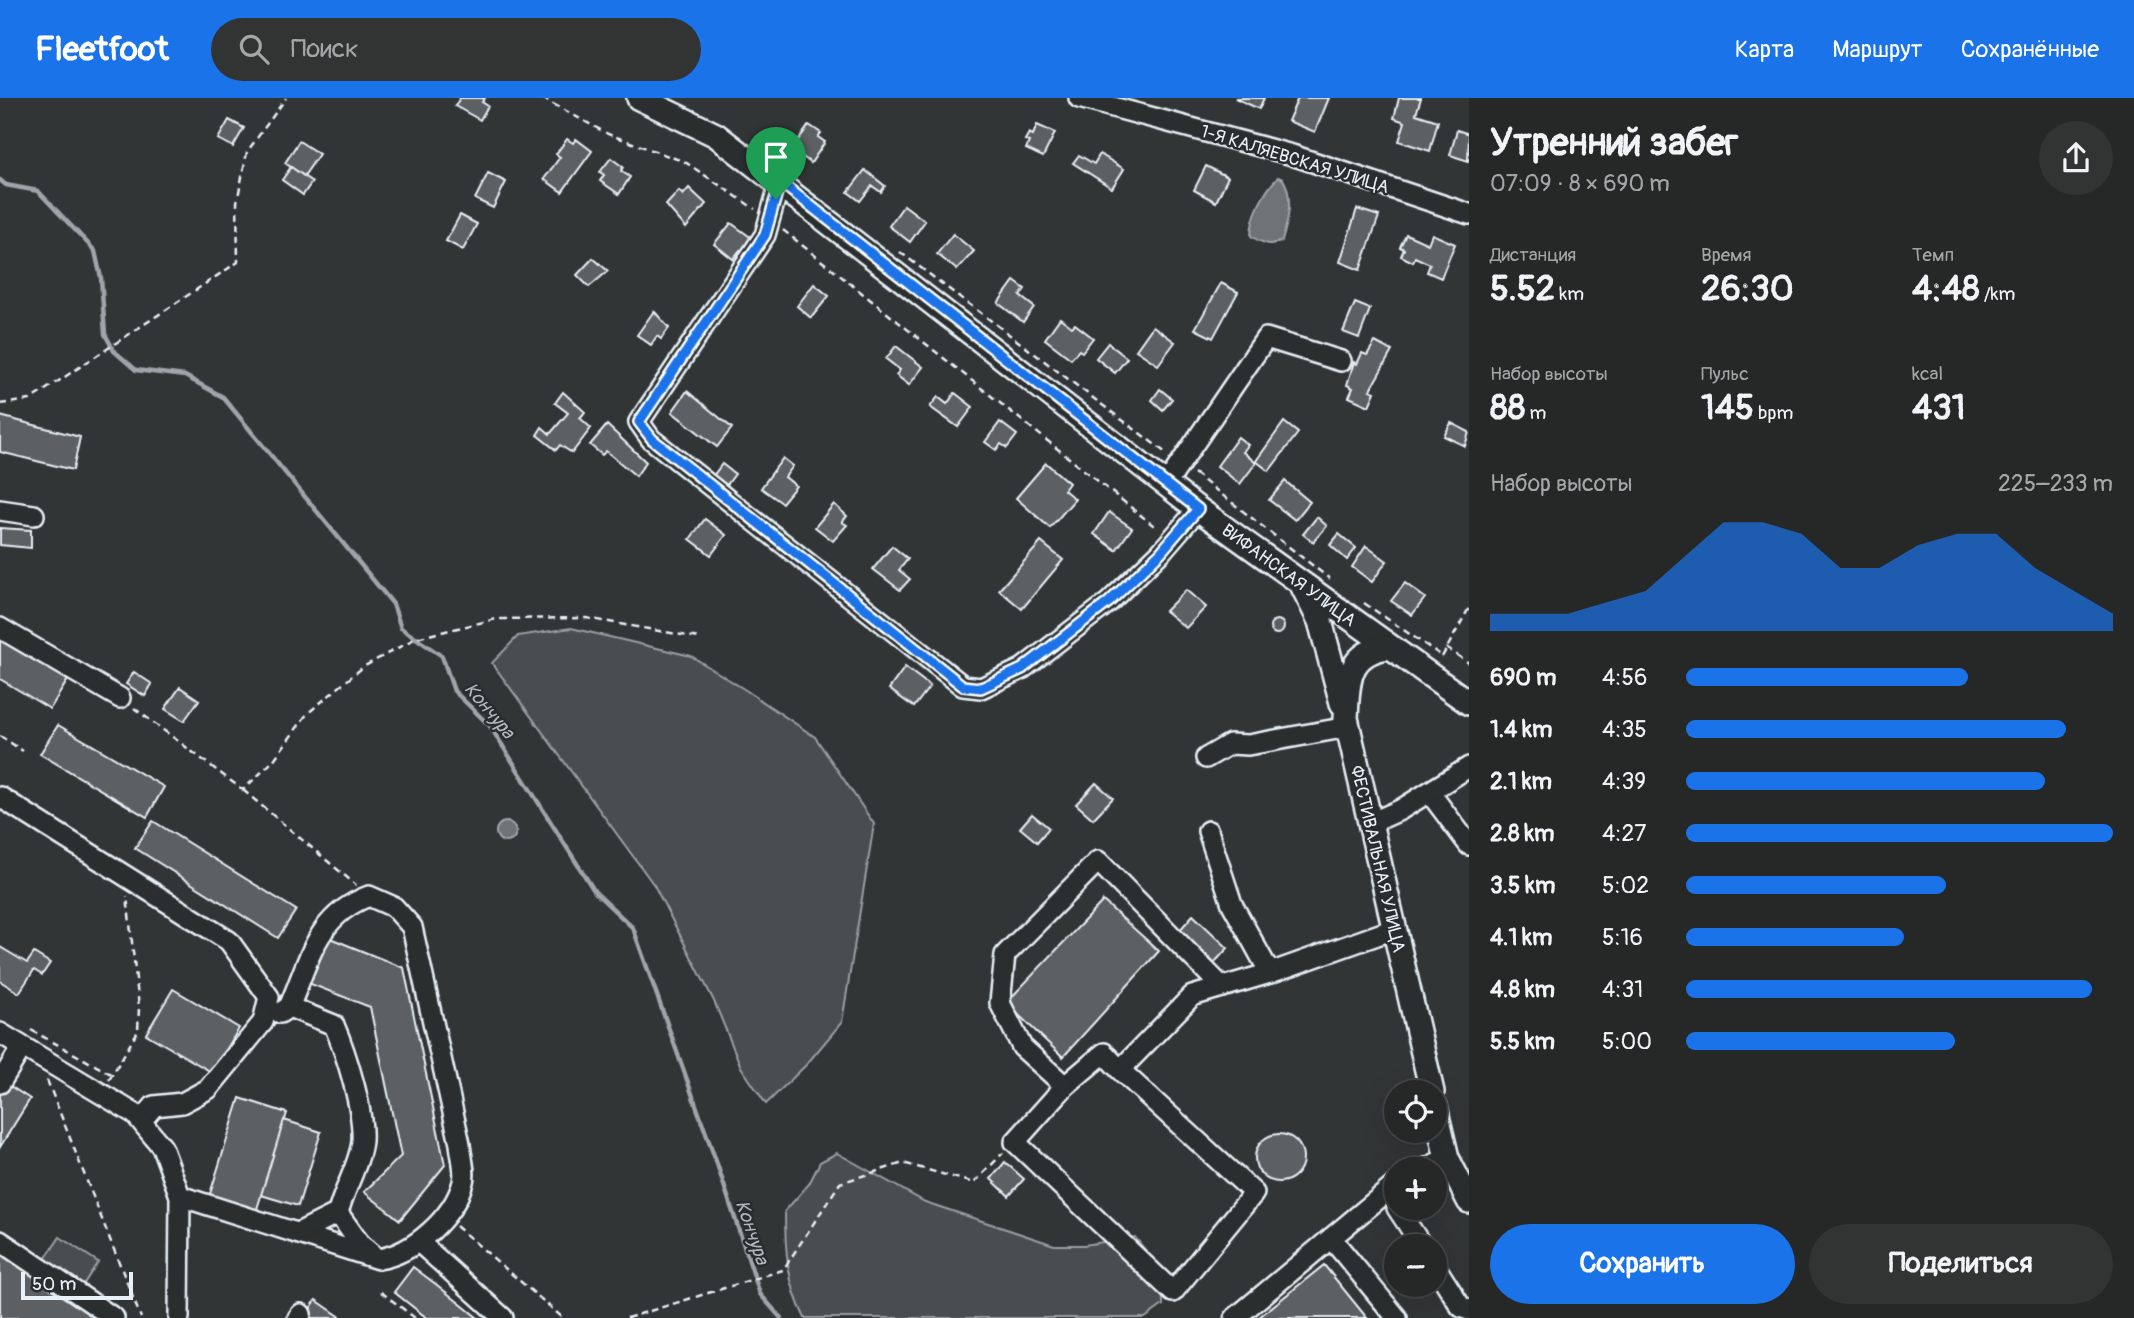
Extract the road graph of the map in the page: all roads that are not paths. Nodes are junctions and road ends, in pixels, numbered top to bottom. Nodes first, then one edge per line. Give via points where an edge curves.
1 (639, 98) edge
2 (1079, 98) edge
3 (780, 182) junction
4 (1469, 214) edge
5 (1341, 361) dead end
6 (1167, 483) junction
7 (1198, 509) junction
8 (0, 510) edge
9 (34, 515) dead end
10 (1300, 581) junction
11 (0, 628) edge
12 (1388, 647) junction
13 (120, 698) road end
14 (1469, 703) edge
15 (1347, 722) junction
16 (1206, 758) dead end
17 (1468, 770) edge
18 (1430, 793) junction
19 (0, 797) edge
20 (1371, 822) junction
21 (1208, 831) dead end
22 (1469, 845) edge
23 (1394, 929) junction
24 (1270, 973) junction
25 (1222, 987) junction
26 (289, 1007) junction
27 (263, 1022) junction
28 (0, 1033) edge
29 (23, 1047) junction
30 (1120, 1070) junction
31 (1429, 1080) edge
32 (0, 1083) edge
33 (1065, 1086) junction
34 (143, 1119) junction
35 (1447, 1158) edge
36 (180, 1196) junction
37 (1469, 1201) edge
38 (1384, 1204) edge
39 (338, 1213) junction
40 (298, 1233) junction
41 (1331, 1238) junction
42 (0, 1241) edge
43 (419, 1242) junction
44 (378, 1259) junction
45 (1447, 1285) edge
46 (1469, 1310) edge
47 (114, 1318) edge
48 (179, 1318) edge
49 (503, 1318) edge
50 (1234, 1318) edge
51 (1397, 1318) edge

1 - 3 main road, ВИФАНСКАЯ УЛИЦА via 716,135
2 - 4 street, 1-Я КАЛЯЕВСКАЯ УЛИЦА via 1292,155
3 - 6 main road, ВИФАНСКАЯ УЛИЦА
3 - 7 street via 765,235 639,422 652,439 963,686 981,688 1022,669 1109,602
5 - 6 street via 1266,338
6 - 7 main road, ВИФАНСКАЯ УЛИЦА
7 - 10 main road, ВИФАНСКАЯ УЛИЦА
8 - 9 street
10 - 12 main road, ВИФАНСКАЯ УЛИЦА
10 - 15 main road via 1320,621
11 - 13 street
12 - 14 main road, ВИФАНСКАЯ УЛИЦА
12 - 15 main road, ФЕСТИВАЛЬНАЯ УЛИЦА via 1371,649 1356,662 1348,680
15 - 16 street via 1248,745 1230,744
15 - 20 main road, ФЕСТИВАЛЬНАЯ УЛИЦА
17 - 18 street
18 - 20 street
18 - 22 street
19 - 27 street via 229,941 269,997
20 - 23 main road, ФЕСТИВАЛЬНАЯ УЛИЦА
21 - 24 street via 1232,904
23 - 24 street
23 - 31 main road, ФЕСТИВАЛЬНАЯ УЛИЦА
24 - 25 street
25 - 30 street via 1192,996
25 - 33 street via 1098,861 1005,955 1000,1003 1022,1047
26 - 27 street
26 - 39 street via 334,1025 354,1085 362,1141
26 - 43 street via 325,924 348,904 369,896 394,907 412,927 464,1180 454,1202
27 - 34 street via 208,1089 182,1103 154,1105
28 - 29 street
29 - 32 street
29 - 34 street
30 - 33 street via 1104,1053
30 - 33 street via 1254,1193 1173,1292 1014,1142
34 - 36 street via 162,1147
35 - 37 main road
36 - 40 street
36 - 48 street
38 - 41 street
39 - 40 street
39 - 44 street via 360,1244
40 - 44 street
41 - 50 street
41 - 51 street
42 - 47 street
43 - 44 street via 400,1254
43 - 49 street
45 - 46 street via 1461,1307

